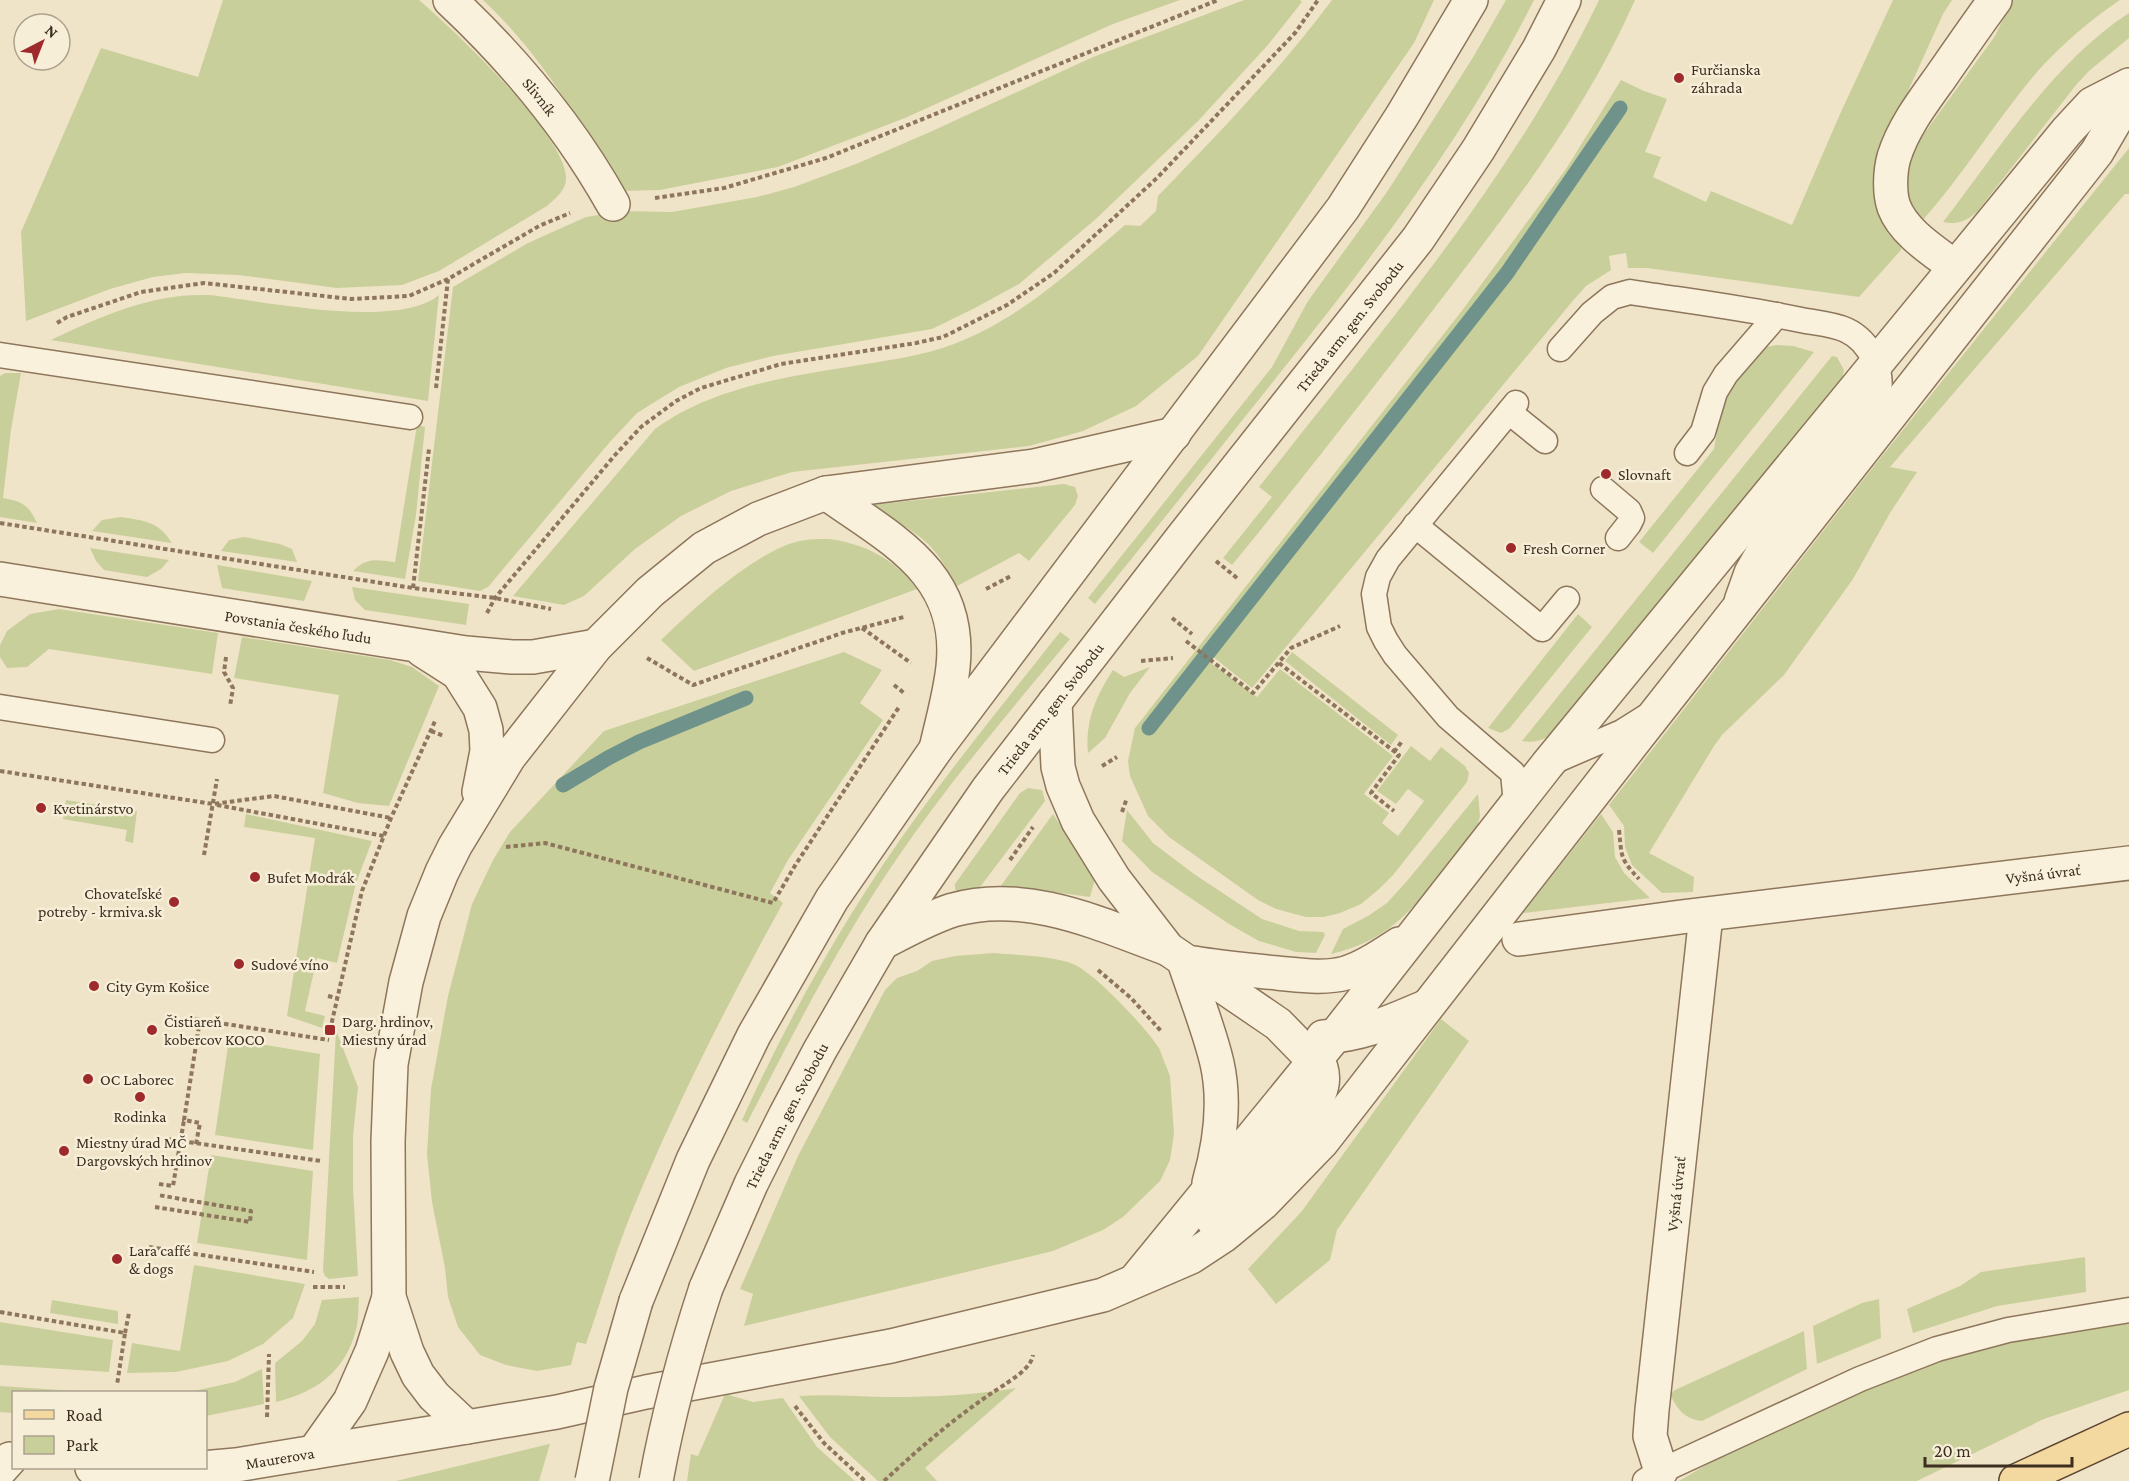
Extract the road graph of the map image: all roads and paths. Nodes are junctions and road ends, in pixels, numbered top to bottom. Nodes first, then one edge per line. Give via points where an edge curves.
1 (450, 0) edge
2 (1218, 0) edge
3 (1318, 0) edge
4 (1471, 0) edge
5 (1564, 0) edge
6 (1995, 0) edge
7 (2128, 86) edge
8 (662, 197) dead end
9 (613, 204) joint
10 (1955, 267) junction
11 (1777, 315) junction
12 (1560, 349) dead end
13 (6, 356) edge
14 (1875, 365) junction
15 (410, 417) dead end
16 (1174, 434) junction
17 (1545, 441) dead end
18 (1687, 453) dead end
19 (1603, 489) dead end
20 (826, 493) junction
21 (421, 520) dead end
22 (0, 523) edge
23 (1415, 525) junction
24 (1618, 538) dead end
25 (0, 579) edge
26 (413, 588) junction
27 (495, 598) junction
28 (1567, 599) dead end
29 (1376, 609) junction
30 (560, 613) dead end
31 (913, 614) dead end
32 (1730, 617) junction
33 (1175, 621) dead end
34 (862, 628) junction
35 (1192, 634) dead end
36 (1186, 641) dead end
37 (596, 646) junction
38 (646, 658) dead end
39 (1173, 658) dead end
40 (1137, 661) dead end
41 (462, 663) junction
42 (1279, 663) junction
43 (913, 664) dead end
44 (894, 685) dead end
45 (899, 689) dead end
46 (1055, 702) junction
47 (901, 705) dead end
48 (0, 707) edge
49 (1657, 710) junction
50 (212, 740) dead end
51 (1403, 740) dead end
52 (936, 749) junction
53 (1394, 752) junction
54 (1547, 765) junction
55 (0, 771) edge
56 (1515, 789) junction
57 (213, 804) junction
58 (1394, 811) dead end
59 (475, 812) junction
60 (392, 818) junction
61 (1615, 824) dead end
62 (384, 836) junction
63 (504, 848) dead end
64 (204, 855) dead end
65 (2129, 863) edge
66 (1628, 868) dead end
67 (1441, 902) junction
68 (1706, 915) junction
69 (1519, 939) dead end
70 (882, 943) junction
71 (1176, 955) junction
72 (328, 996) dead end
73 (337, 998) junction
74 (1427, 1006) junction
75 (187, 1018) dead end
76 (200, 1020) junction
77 (1278, 1024) junction
78 (330, 1030) dead end
79 (1334, 1036) junction
80 (329, 1040) dead end
81 (1314, 1061) junction
82 (184, 1120) junction
83 (167, 1139) dead end
84 (196, 1144) junction
85 (321, 1161) dead end
86 (159, 1184) dead end
87 (1207, 1191) junction
88 (158, 1195) dead end
89 (155, 1207) dead end
90 (149, 1247) dead end
91 (314, 1272) dead end
92 (1132, 1284) junction
93 (389, 1298) junction
94 (2129, 1310) edge
95 (1039, 1311) junction
96 (0, 1312) edge
97 (129, 1313) dead end
98 (125, 1333) junction
99 (269, 1354) dead end
100 (117, 1385) dead end
101 (267, 1404) dead end
102 (795, 1406) dead end
103 (466, 1427) junction
104 (2129, 1429) edge
105 (314, 1452) junction
106 (101, 1469) edge
107 (204, 1469) edge
108 (207, 1469) edge
109 (1653, 1476) edge
110 (139, 1477) edge
111 (592, 1481) edge
112 (656, 1481) edge
113 (864, 1481) edge
114 (884, 1481) edge
115 (2016, 1481) edge

1 - 9 street, Slivník via 486,33 570,133
2 - 8 path via 826,158 724,188
3 - 27 path via 1295,33 1157,178 1054,273 1007,305 943,337 781,364 701,388 676,401 641,427 615,455
4 - 16 street via 1343,208
5 - 46 street, Trieda arm. gen. Svobodu via 1478,150 1418,239
6 - 10 street via 1921,105 1893,158 1894,206 1917,237
7 - 10 street via 2092,104
7 - 32 street via 2115,121 2097,152
9 - 13 path via 565,214 448,279 409,296 351,299 204,283 141,292 68,317
10 - 14 street
11 - 12 lane via 1630,292 1612,297 1592,313
11 - 14 lane via 1844,329 1865,345
11 - 18 lane via 1726,374 1715,392 1703,432
13 - 15 lane
14 - 32 lane via 1880,389 1876,399 1762,545 1747,571
14 - 54 street
16 - 20 street via 1034,466
16 - 52 street
17 - 23 lane via 1513,407
19 - 24 lane via 1636,509
20 - 37 street via 758,519 704,548 650,592
20 - 52 street via 900,545 932,577 941,592 953,623 953,668
21 - 26 path
22 - 26 path
23 - 28 lane via 1542,629
23 - 29 lane via 1378,577
25 - 41 street, Povstania českého ľudu via 412,644
26 - 27 path
27 - 30 path
27 - 41 path
29 - 42 path via 1292,648
29 - 56 lane via 1379,627 1395,655
31 - 34 path
32 - 49 street
33 - 35 path
34 - 38 path via 693,685
34 - 43 path
36 - 42 path via 1253,693
37 - 41 street
37 - 59 street via 509,757
39 - 40 path
41 - 59 street via 486,730 487,751
41 - 60 path
42 - 53 path
44 - 45 path
46 - 70 street, Trieda arm. gen. Svobodu via 988,789
46 - 71 street via 1058,767 1070,804 1099,858
47 - 63 path via 773,903 545,843
48 - 50 lane
49 - 54 lane via 1622,732
49 - 74 street
51 - 53 path
52 - 111 street, bridge via 832,899 754,1035 693,1160 636,1301 611,1388
53 - 58 path via 1399,755 1371,793
54 - 56 street
55 - 57 path
56 - 67 street
57 - 60 path via 274,796
57 - 62 path
57 - 64 path
59 - 93 street via 442,872 424,916 406,982 391,1064
60 - 62 path
61 - 66 path via 1620,852
62 - 73 path via 362,891
65 - 68 street, Vyšná úvrať
67 - 71 street via 1402,942 1344,973 1310,976 1226,969
67 - 79 street
68 - 69 street, Vyšná úvrať
68 - 109 street, Vyšná úvrať via 1652,1410
70 - 71 street via 952,910 1010,902 1096,922
70 - 112 street, Trieda arm. gen. Svobodu, bridge via 781,1124 706,1288 678,1377
71 - 77 street
71 - 87 street via 1217,1062 1220,1084 1217,1155
72 - 73 path
73 - 78 path
74 - 79 street via 1376,1028
74 - 92 street via 1322,1142 1263,1203 1191,1257
75 - 76 path
76 - 80 path
76 - 82 path
77 - 79 street via 1307,1036
77 - 81 street
79 - 81 street
81 - 87 street
81 - 92 street via 1323,1077 1318,1094 1225,1212 1185,1248
82 - 84 path via 200,1123
82 - 86 path, bridge via 174,1186
83 - 84 path
84 - 85 path
87 - 92 street
88 - 89 path via 251,1211 249,1222
90 - 91 path
92 - 95 street, Maurerova
93 - 103 street via 418,1375
93 - 105 street via 350,1401
94 - 109 lane via 2008,1330 1937,1350 1860,1379
95 - 103 street, Maurerova via 891,1346
95 - 114 path via 1032,1360 1017,1376 934,1435
96 - 98 path
97 - 98 path
98 - 100 path
99 - 101 path
102 - 113 path via 824,1443
103 - 105 street, Maurerova
104 - 115 main road
105 - 108 street, Maurerova
106 - 110 street, Maurerova
107 - 110 street, Maurerova

